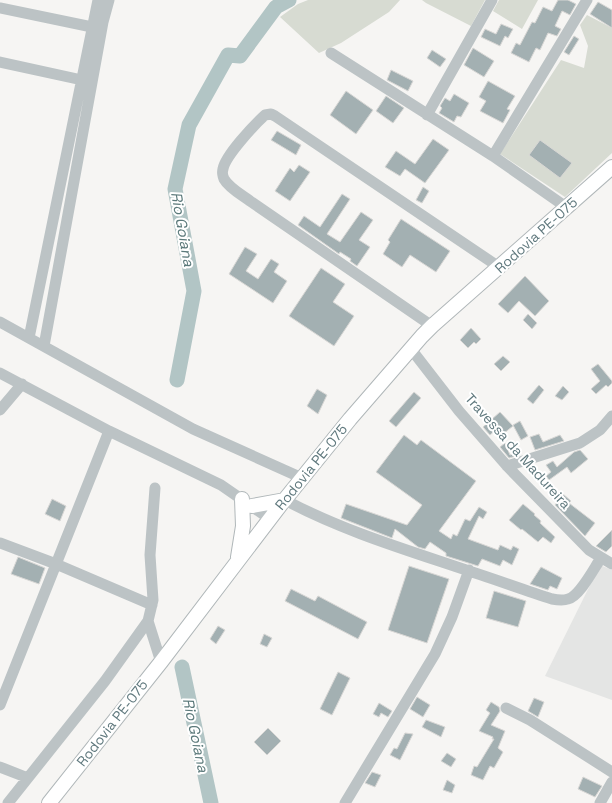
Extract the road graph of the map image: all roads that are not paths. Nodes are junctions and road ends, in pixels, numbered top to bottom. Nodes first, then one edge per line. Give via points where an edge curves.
1 (98, 0) edge
2 (109, 0) edge
3 (492, 0) edge
4 (587, 0) edge
5 (0, 8) edge
6 (92, 27) junction
7 (331, 53) dead end
8 (0, 62) edge
9 (82, 80) junction
10 (427, 115) junction
11 (493, 156) junction
12 (612, 167) edge
13 (566, 207) junction
14 (499, 267) junction
15 (0, 322) edge
16 (432, 326) junction
17 (29, 338) junction
18 (44, 346) junction
19 (411, 349) junction
20 (0, 373) edge
21 (22, 384) junction
22 (0, 410) edge
23 (612, 416) edge
24 (109, 430) junction
25 (507, 466) junction
26 (302, 478) junction
27 (156, 488) dead end
28 (285, 500) junction
29 (248, 502) junction
30 (270, 519) junction
31 (0, 543) edge
32 (608, 559) edge
33 (237, 561) junction
34 (56, 564) junction
35 (468, 570) junction
36 (152, 605) junction
37 (148, 621) junction
38 (160, 662) junction
39 (0, 705) edge
40 (506, 708) dead end
41 (0, 766) edge
42 (612, 772) edge
43 (28, 778) junction
44 (612, 782) edge
45 (8, 803) edge
46 (49, 803) edge
47 (345, 803) edge
48 (600, 803) edge

1 - 6 street
2 - 18 street
3 - 10 street
4 - 11 street
5 - 6 street
6 - 9 street
7 - 10 street
8 - 9 street
9 - 17 street
10 - 11 street
11 - 13 street
12 - 13 main road, Rodovia PE-075
13 - 14 main road, Rodovia PE-075
14 - 16 main road, Rodovia PE-075
14 - 16 street via 272,114 265,115 247,133 226,162 222,170 229,185
15 - 17 street
16 - 19 main road, Rodovia PE-075
17 - 18 street
18 - 26 street via 193,429
19 - 25 street, Travessa da Madureira
19 - 26 main road, Rodovia PE-075
20 - 21 street
21 - 22 street
21 - 24 street
23 - 25 street via 600,430 580,443
24 - 29 street via 221,485
24 - 34 street
25 - 32 street, Travessa da Madureira via 589,550
26 - 28 main road, Rodovia PE-075
27 - 36 street via 150,555
28 - 29 main road
28 - 30 main road, Rodovia PE-075
28 - 35 street via 349,530
29 - 30 street
29 - 33 main road
30 - 33 main road, Rodovia PE-075
31 - 34 street
32 - 35 street via 568,600 552,599
33 - 38 main road, Rodovia PE-075
34 - 36 street
34 - 39 street
35 - 47 street via 452,617 435,654
36 - 37 street
37 - 38 street
37 - 43 street via 105,681
38 - 46 main road, Rodovia PE-075
40 - 42 street via 530,720
41 - 43 street
43 - 45 street
44 - 48 street

